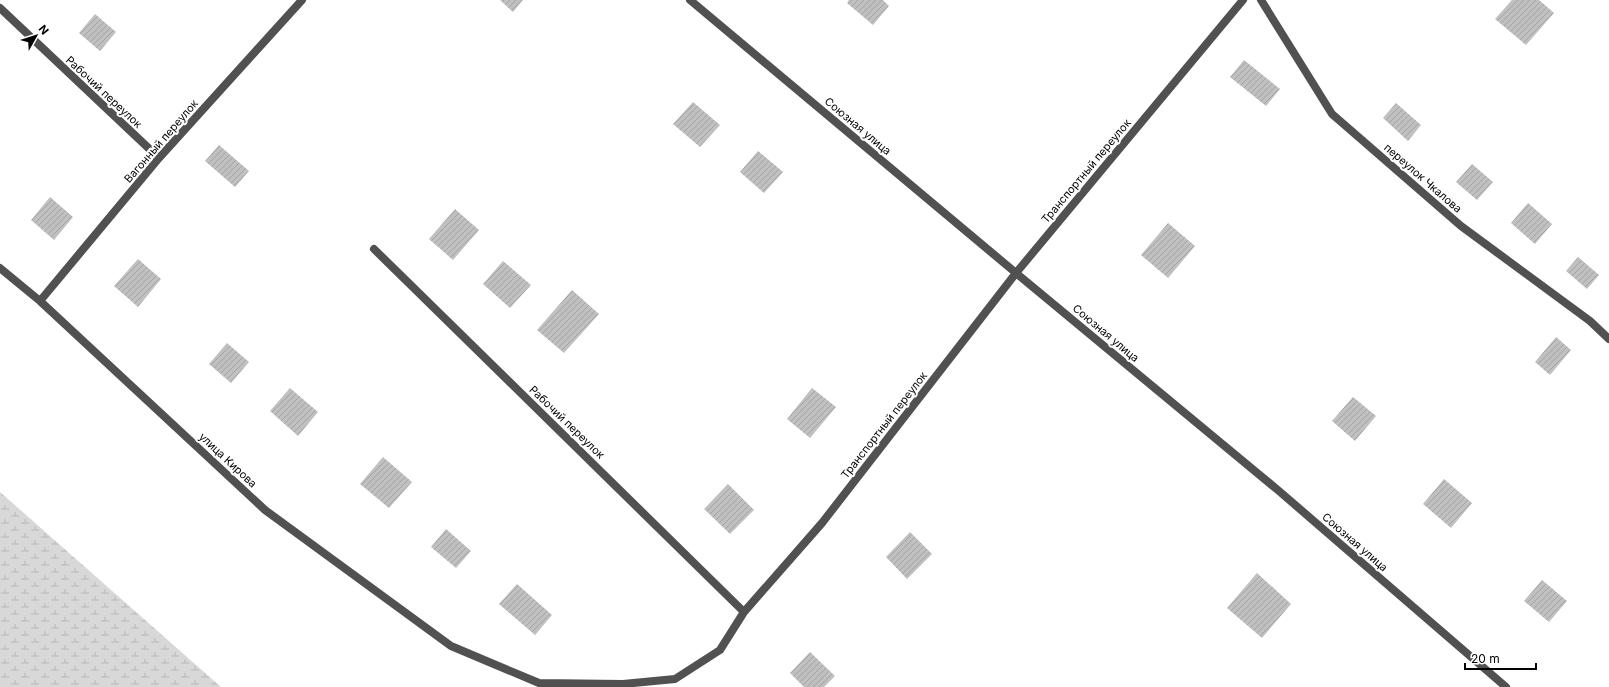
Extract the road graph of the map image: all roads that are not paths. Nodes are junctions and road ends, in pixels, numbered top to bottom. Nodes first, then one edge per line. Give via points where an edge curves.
1 (302, 0) edge
2 (690, 0) edge
3 (1243, 0) edge
4 (1261, 0) edge
5 (0, 8) edge
6 (159, 158) junction
7 (374, 248) dead end
8 (0, 268) edge
9 (1016, 273) junction
10 (40, 301) junction
11 (1609, 339) edge
12 (744, 612) junction
13 (458, 649) joint
14 (1506, 687) edge

1 - 6 street, Вагонный переулок
2 - 9 street, Союзная улица
3 - 9 street, Транспортный переулок
4 - 11 street, переулок Чкалова via 1332,114 1461,226 1590,321
5 - 6 street, Рабочий переулок
6 - 10 street, Вагонный переулок
7 - 12 street, Рабочий переулок
8 - 10 street, улица Кирова
9 - 12 street, Транспортный переулок via 822,523
9 - 14 street, Союзная улица via 1279,491
10 - 13 street, улица Кирова via 265,510
12 - 13 street, Транспортный переулок via 720,650 675,679 623,684 539,683

